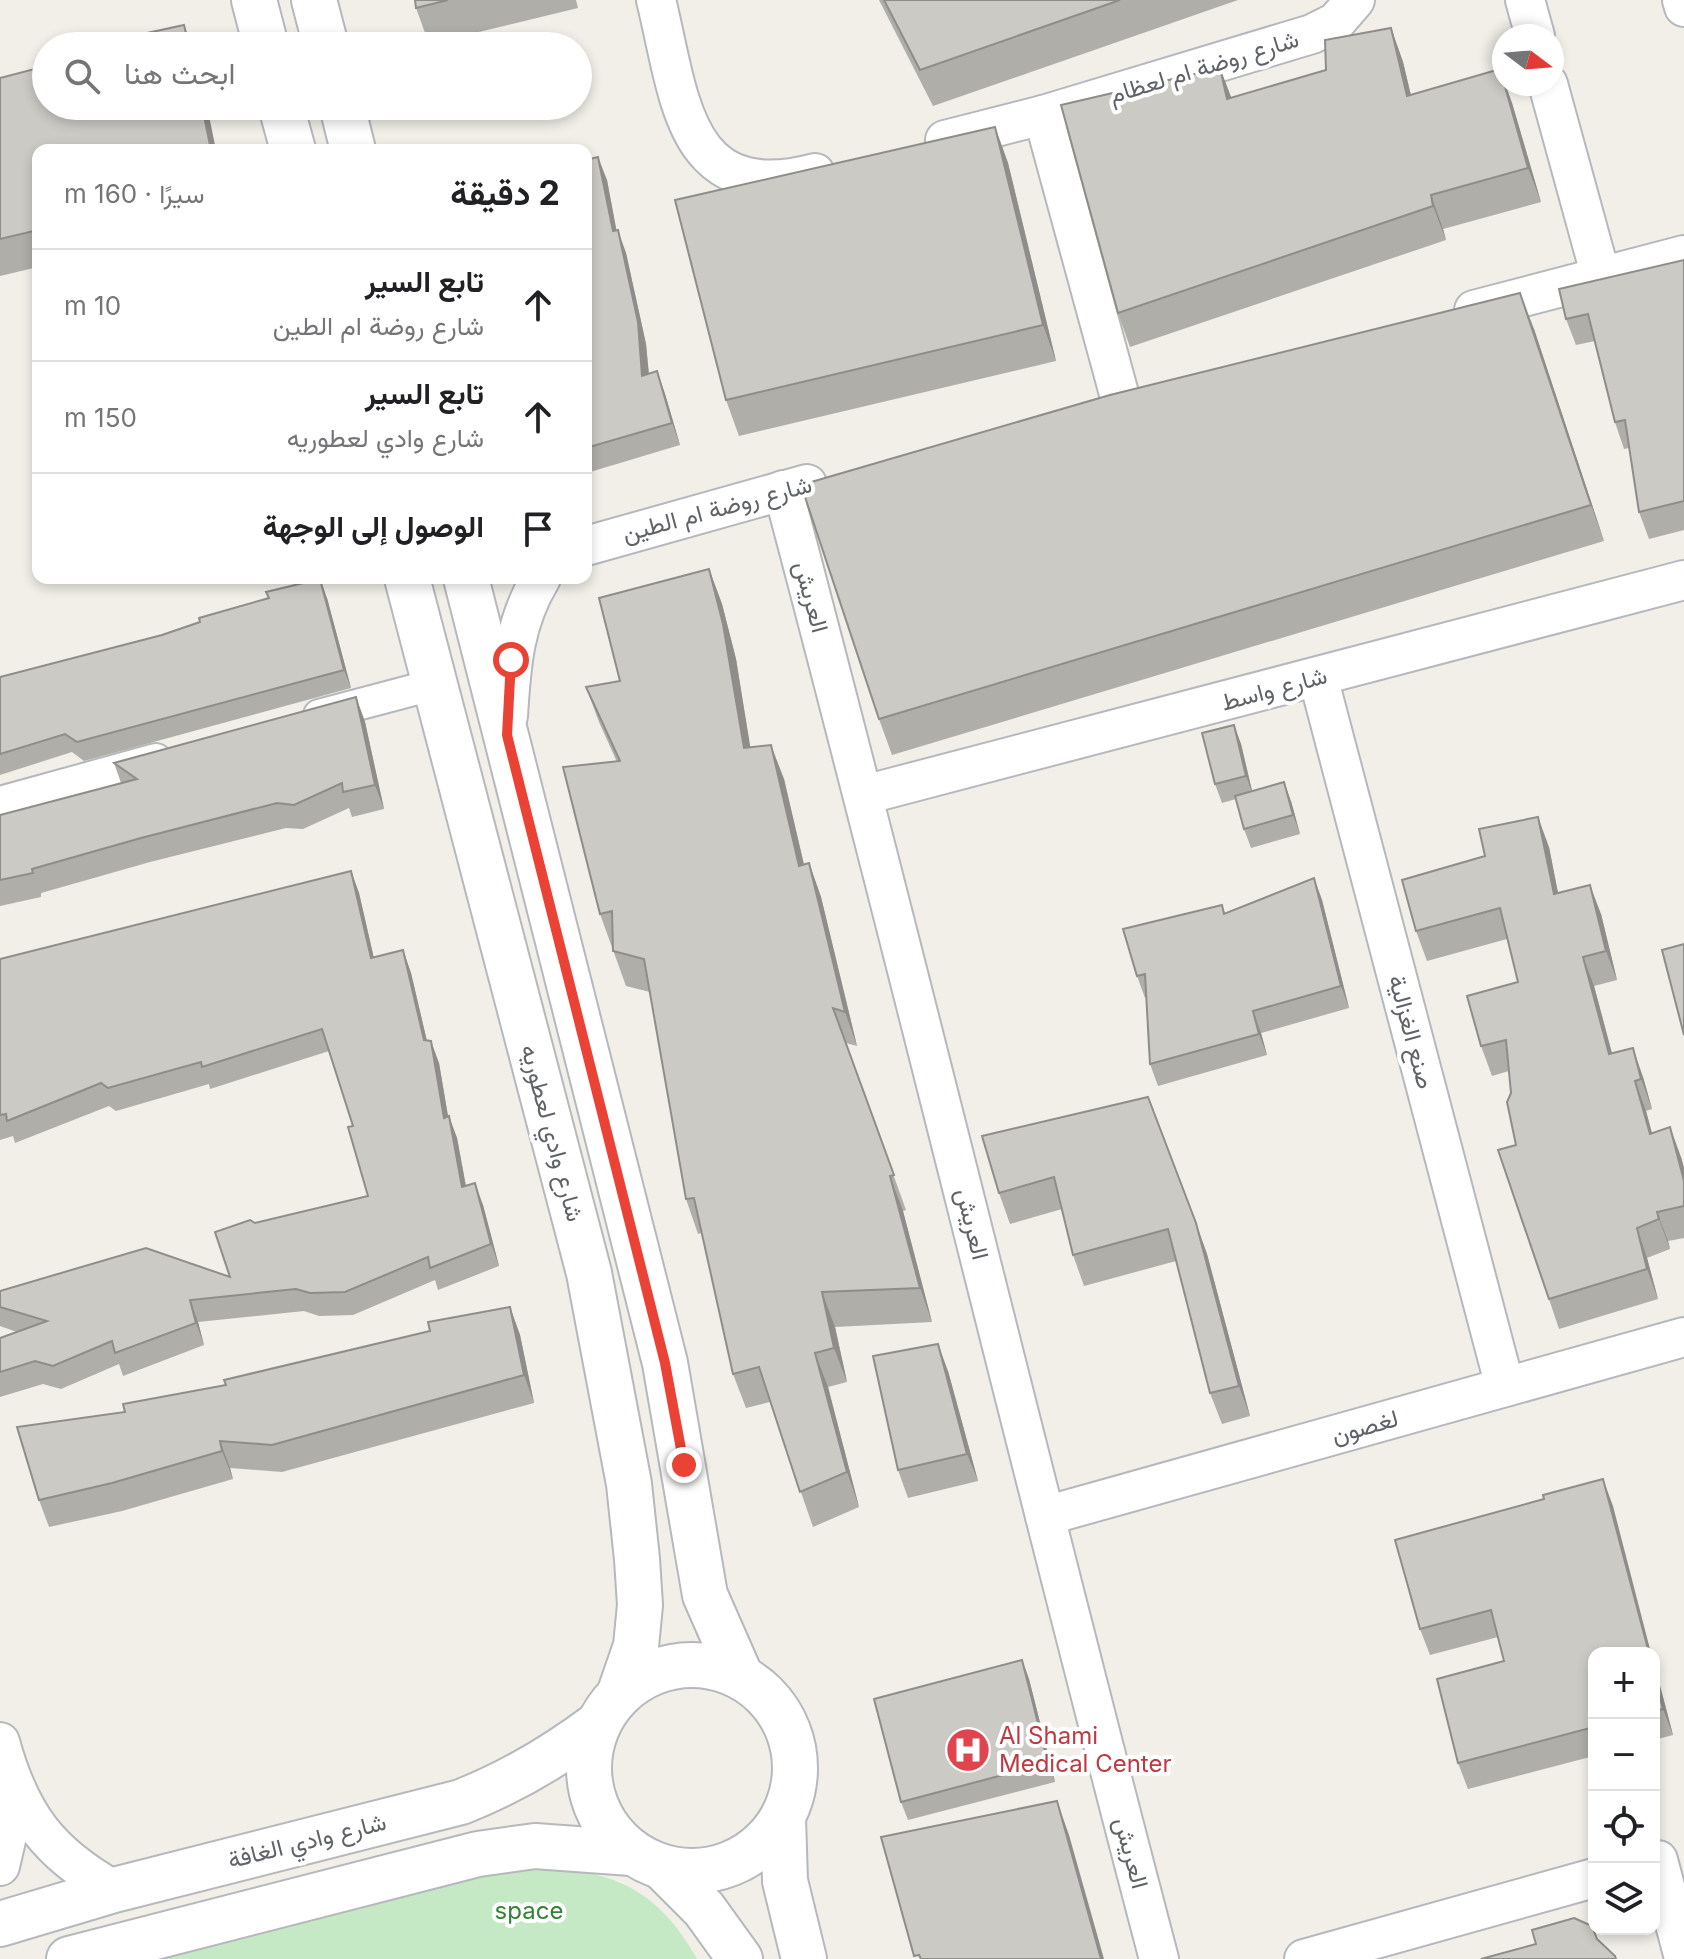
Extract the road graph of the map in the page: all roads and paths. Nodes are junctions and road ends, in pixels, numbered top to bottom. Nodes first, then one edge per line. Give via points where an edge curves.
1 (254, 0) edge
2 (314, 0) edge
3 (656, 0) edge
4 (1355, 0) edge
5 (1525, 0) edge
6 (1682, 0) edge
7 (1684, 7) edge
8 (1532, 24) edge
9 (262, 32) edge
10 (322, 32) edge
11 (1551, 96) edge
12 (1043, 115) junction
13 (285, 120) edge
14 (346, 120) edge
15 (291, 144) edge
16 (352, 144) edge
17 (907, 150) edge
18 (846, 165) edge
19 (1684, 255) edge
20 (1601, 277) junction
21 (1436, 319) edge
22 (1120, 401) edge
23 (844, 474) edge
24 (783, 490) junction
25 (592, 544) edge
26 (1684, 580) edge
27 (409, 584) edge
28 (468, 584) edge
29 (537, 584) edge
30 (1318, 677) junction
31 (436, 684) junction
32 (285, 724) edge
33 (507, 735) junction
34 (180, 753) edge
35 (864, 795) junction
36 (0, 802) edge
37 (1684, 1337) edge
38 (1505, 1387) junction
39 (1045, 1516) junction
40 (741, 1677) junction
41 (608, 1710) junction
42 (4, 1758) edge
43 (783, 1818) junction
44 (1665, 1858) edge
45 (648, 1861) junction
46 (0, 1866) edge
47 (1588, 1880) edge
48 (114, 1890) junction
49 (0, 1924) edge
50 (125, 1950) edge
51 (1684, 1958) edge
52 (69, 1959) edge
53 (740, 1959) edge
54 (804, 1959) edge
55 (1159, 1959) edge
56 (1304, 1959) edge

1 - 9 street
2 - 10 street
3 - 18 street via 687,124 702,151 725,169 753,179 786,181
4 - 12 street, شارع روضة ام لعظام via 1336,22 1312,34
5 - 8 street
6 - 7 street
11 - 20 street
12 - 17 street, شارع روضة ام لعظام
12 - 22 street
13 - 15 street
14 - 16 street
19 - 20 street
20 - 21 street
23 - 24 street, شارع روضة ام الطين
24 - 25 street, شارع روضة ام الطين
24 - 35 street, العريش
26 - 30 street, شارع واسط
27 - 31 street, شارع وادي لعطوريه
28 - 33 street
29 - 33 street via 516,632
30 - 35 street, شارع واسط
30 - 38 street, صنع الغزالية
31 - 32 street
31 - 41 street, شارع وادي لعطوريه via 589,1273 629,1484 640,1605 636,1646
33 - 40 street via 665,1363 705,1595
34 - 36 street
35 - 39 street, العريش
37 - 38 street, لغصون
38 - 39 street, لغصون
39 - 55 street, العريش
40 - 41 street via 709,1666 676,1666 645,1675
40 - 43 street via 774,1706 795,1754 794,1787
41 - 45 street via 588,1760 592,1795 607,1828
41 - 48 street, شارع وادي الغافة via 547,1762 461,1802
42 - 46 street via 11,1819
42 - 48 street via 25,1811 49,1844 79,1871
43 - 45 street via 762,1845 733,1864 699,1873
43 - 54 street via 785,1881
44 - 51 street
45 - 50 street via 535,1846 478,1854
45 - 53 street via 704,1909
47 - 56 street
48 - 49 street, شارع وادي الغافة
50 - 52 street

